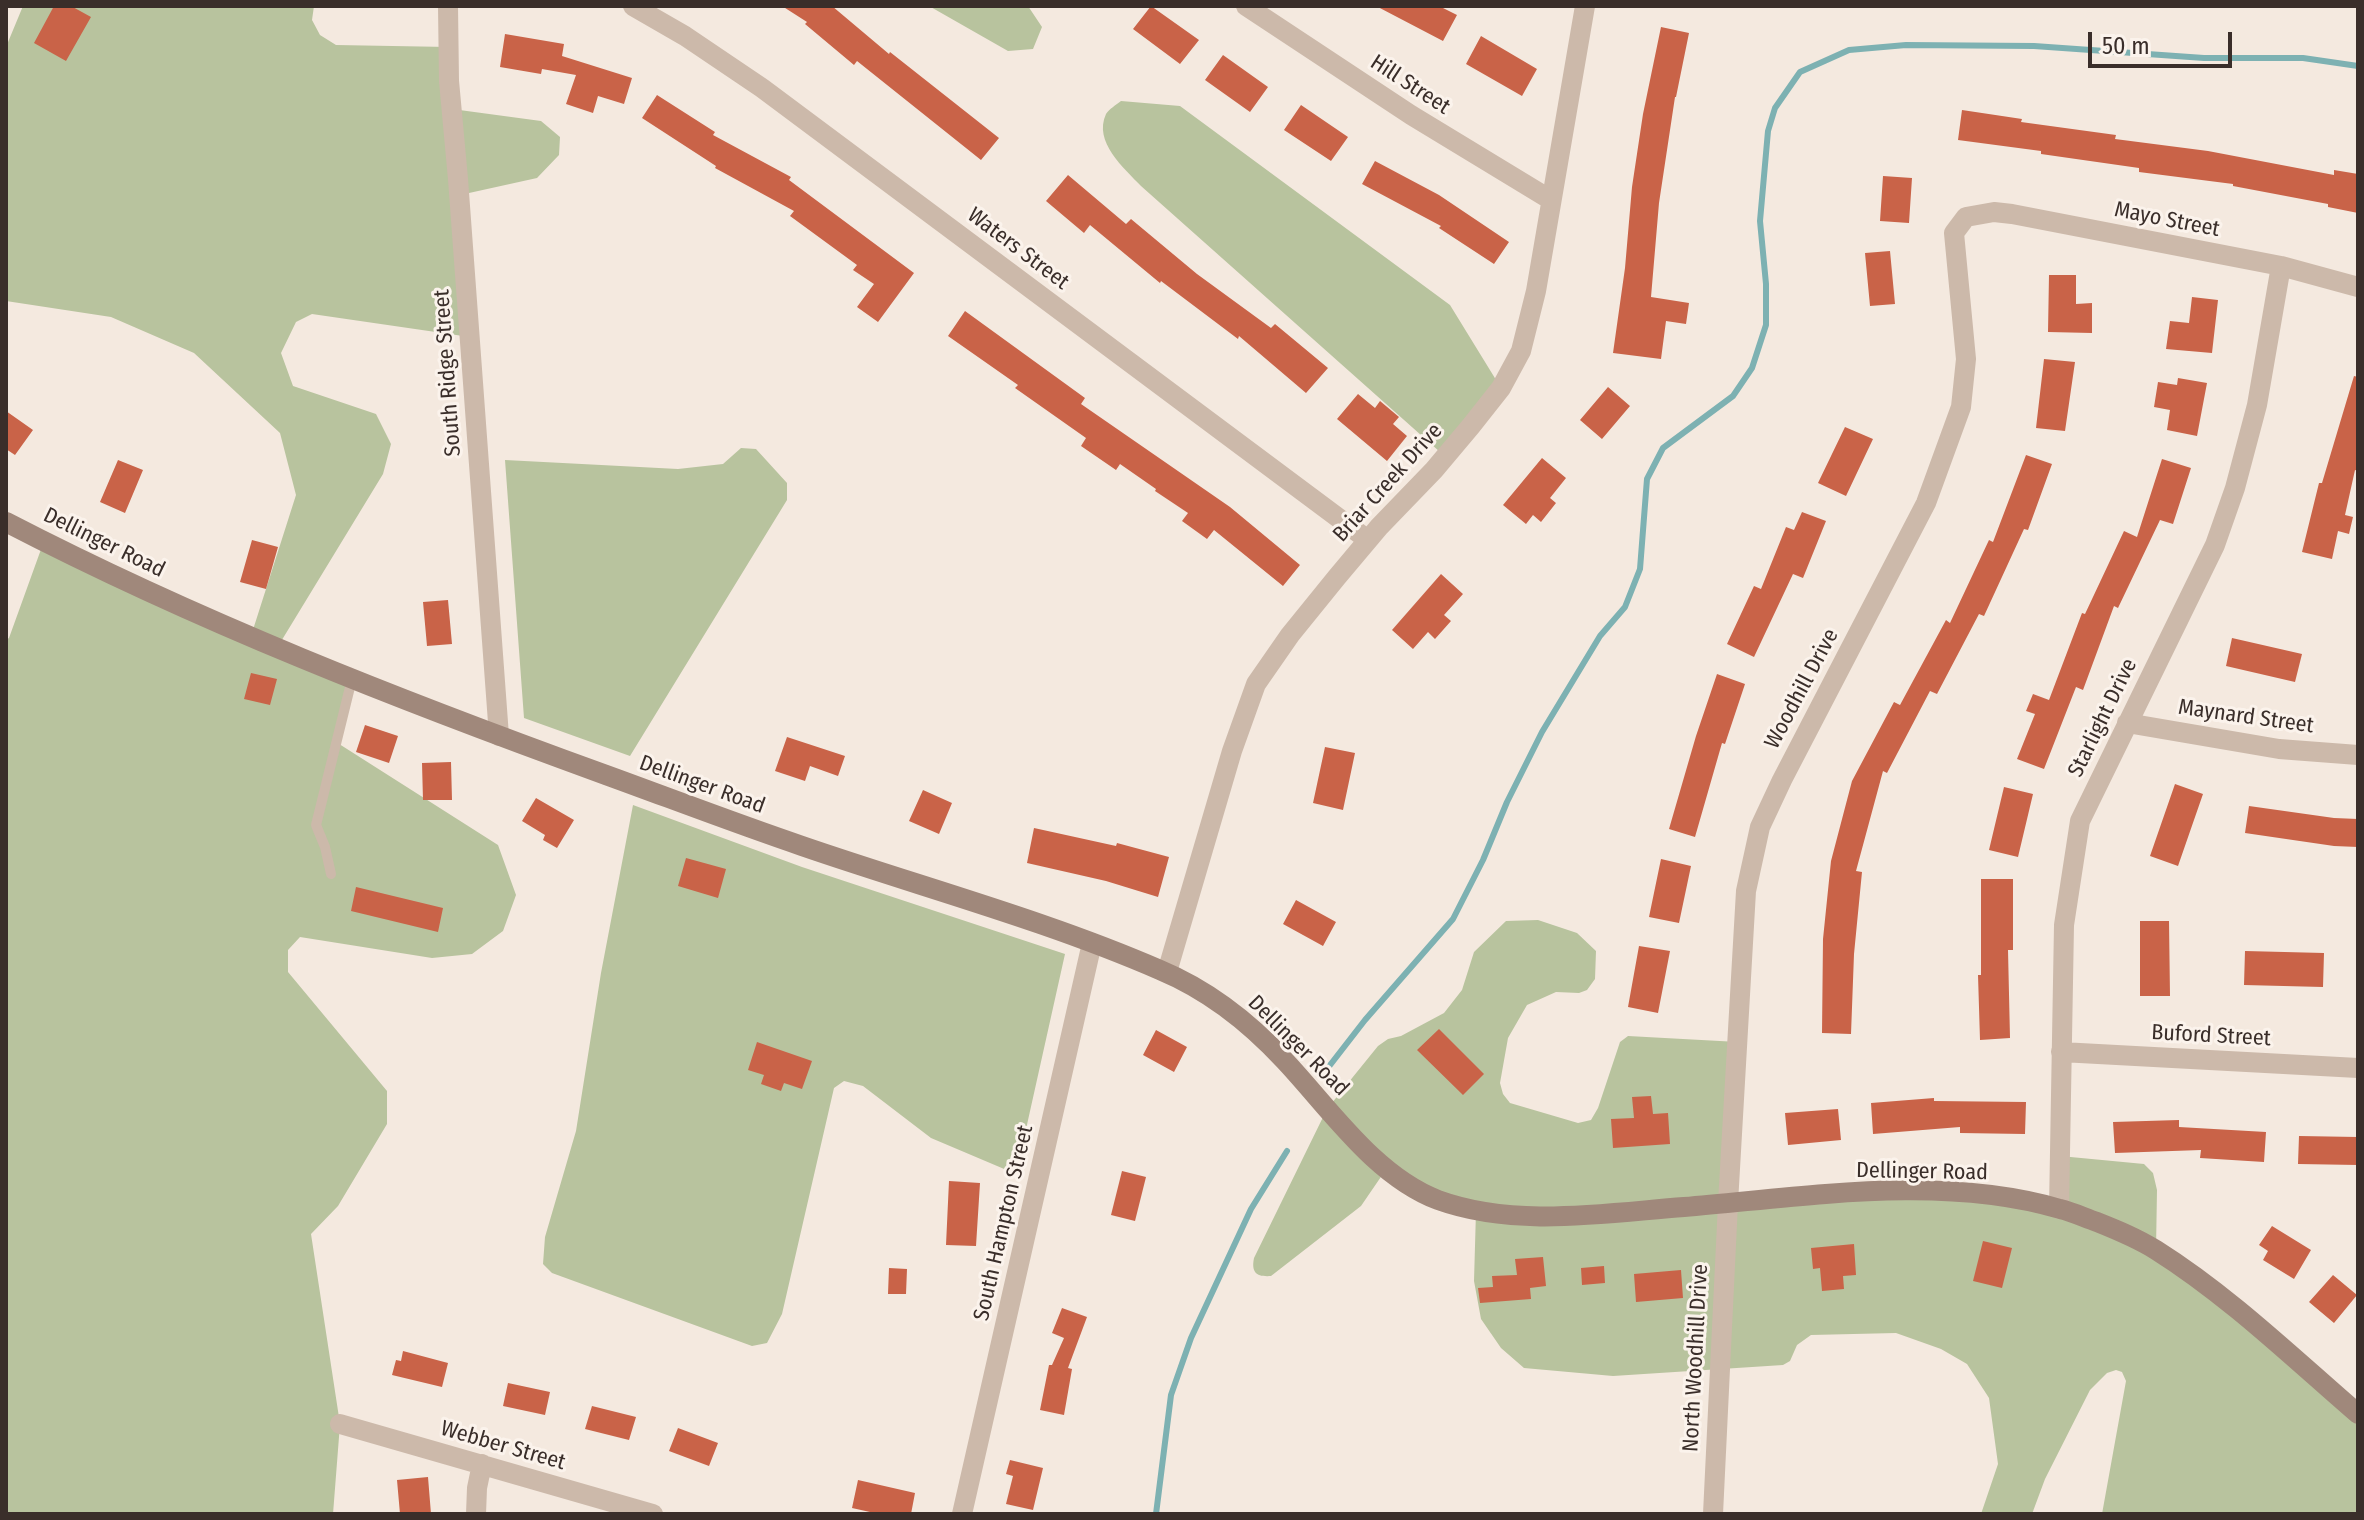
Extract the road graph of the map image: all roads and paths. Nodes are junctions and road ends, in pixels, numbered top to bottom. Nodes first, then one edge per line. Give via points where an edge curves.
1 (448, 6) edge
2 (633, 6) edge
3 (1246, 6) edge
4 (1585, 6) edge
5 (1551, 200) junction
6 (1966, 217) joint
7 (2281, 266) junction
8 (2358, 287) edge
9 (6, 522) edge
10 (1368, 540) junction
11 (352, 679) junction
12 (2127, 723) junction
13 (499, 736) junction
14 (2358, 755) edge
15 (331, 874) dead end
16 (1092, 943) junction
17 (1167, 972) junction
18 (2061, 1052) junction
19 (2358, 1068) edge
20 (1728, 1203) junction
21 (2059, 1209) junction
22 (2358, 1414) edge
23 (340, 1424) dead end
24 (482, 1464) junction
25 (476, 1514) edge
26 (653, 1514) edge
27 (962, 1514) edge
28 (1713, 1514) edge

1 - 13 street, South Ridge Street via 449,81
2 - 10 street, Waters Street via 762,88
3 - 5 street, Hill Street
4 - 5 street, Briar Creek Drive
5 - 10 street, Briar Creek Drive via 1521,351 1471,426
6 - 7 street, Mayo Street via 2012,214
6 - 20 street, Woodhill Drive via 1954,233 1966,359 1961,407 1926,503 1760,827 1746,891
7 - 8 street, Mayo Street
7 - 12 street, Starlight Drive via 2257,405 2235,488 2215,545
9 - 11 street, Dellinger Road via 145,590
10 - 17 street, Briar Creek Drive via 1256,684
11 - 13 street, Dellinger Road
11 - 15 lane via 316,825
12 - 14 street, Maynard Street via 2264,747
12 - 18 street, Starlight Drive via 2080,821 2064,925
13 - 16 street, Dellinger Road
16 - 17 street, Dellinger Road
16 - 27 street, South Hampton Street
17 - 20 street, Dellinger Road via 1238,1016 1397,1178 1433,1198 1476,1211 1558,1215
18 - 19 street, Buford Street
18 - 21 street, Starlight Drive
20 - 21 street, Dellinger Road via 1879,1191 1957,1192
20 - 28 street, North Woodhill Drive
21 - 22 street, Dellinger Road via 2156,1250 2239,1311
23 - 24 street, Webber Street
24 - 25 street
24 - 26 street, Webber Street

